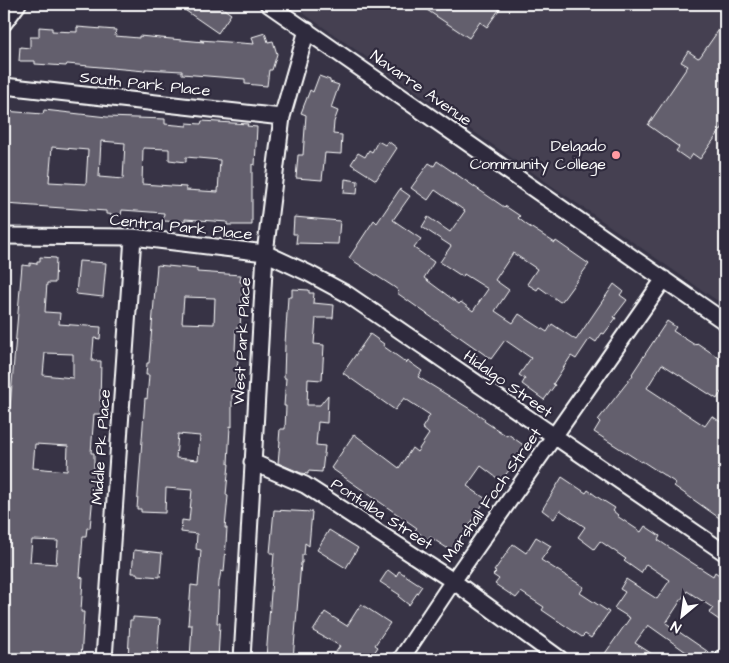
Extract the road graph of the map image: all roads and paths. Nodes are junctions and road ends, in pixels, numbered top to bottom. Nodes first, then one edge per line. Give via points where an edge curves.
1 (18, 4) edge
2 (268, 4) edge
3 (4, 23) edge
4 (307, 30) junction
5 (4, 86) edge
6 (282, 118) junction
7 (4, 236) edge
8 (133, 237) junction
9 (265, 253) junction
10 (664, 279) junction
11 (725, 322) edge
12 (554, 438) junction
13 (252, 462) junction
14 (725, 554) edge
15 (453, 581) junction
16 (725, 656) edge
17 (104, 659) edge
18 (242, 659) edge
19 (401, 659) edge
20 (560, 659) edge
21 (723, 659) edge

1 - 3 street
2 - 4 street, Navarre Avenue
4 - 6 street, West Park Place
4 - 10 street, Navarre Avenue
5 - 6 street, South Park Place
6 - 9 street, West Park Place
7 - 8 street, Central Park Place
8 - 9 street, Central Park Place
8 - 17 street, Middle Pk Place
9 - 12 street, Hidalgo Street via 347,294
9 - 13 street, West Park Place
10 - 11 street, Navarre Avenue
10 - 12 street, Marshall Foch Street
12 - 14 street, Hidalgo Street
12 - 15 street, Marshall Foch Street
13 - 15 street, Pontalba Street via 305,486
13 - 18 street, West Park Place
15 - 19 street, Marshall Foch Street
15 - 20 street, Pontalba Street
16 - 21 street

